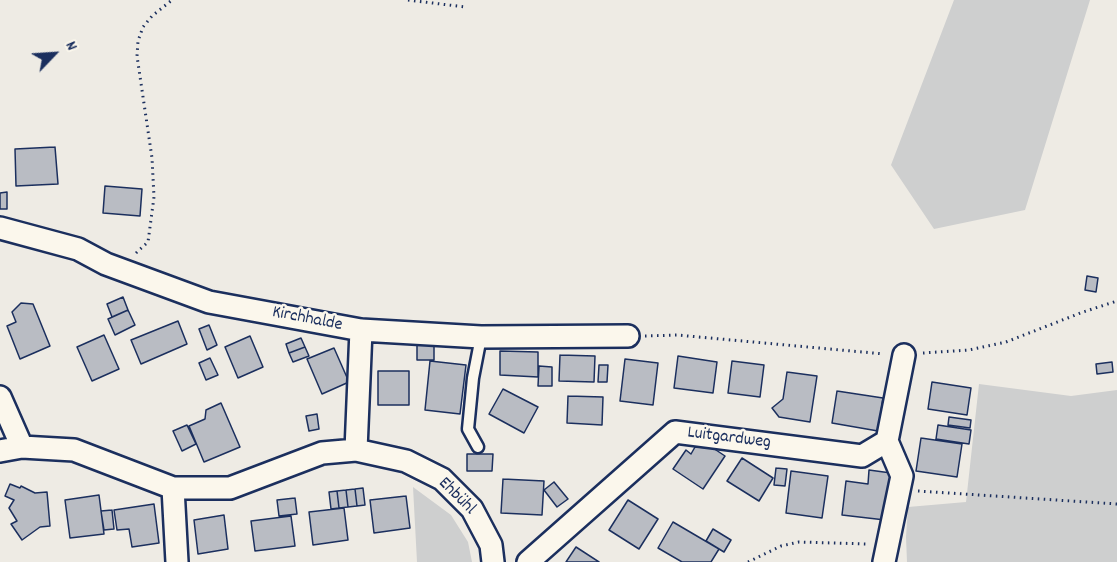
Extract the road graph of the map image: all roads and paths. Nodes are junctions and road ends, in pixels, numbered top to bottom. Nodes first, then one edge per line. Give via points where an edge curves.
1 (172, 0) edge
2 (408, 0) edge
3 (465, 7) dead end
4 (0, 228) edge
5 (136, 253) dead end
6 (1117, 301) edge
7 (362, 330) junction
8 (628, 336) joint
9 (481, 337) junction
10 (903, 355) junction
11 (0, 398) edge
12 (887, 441) junction
13 (22, 447) junction
14 (478, 447) dead end
15 (356, 450) junction
16 (0, 451) edge
17 (173, 488) junction
18 (899, 490) junction
19 (1117, 504) edge
20 (886, 553) edge
21 (177, 562) edge
22 (493, 562) edge
23 (528, 562) edge
24 (748, 562) edge

1 - 5 path via 152,16 138,41 136,56 154,197 148,242
2 - 3 path
4 - 7 street, Kirchhalde via 78,249 106,264 209,302
6 - 10 path via 1006,342 969,350
7 - 9 street, Kirchhalde
7 - 15 street
8 - 9 street, Kirchhalde
8 - 10 path via 677,335
9 - 14 lane via 468,429
10 - 12 street
11 - 13 street
12 - 18 street via 902,476
12 - 23 street, Luitgardweg via 862,456 675,432
13 - 16 street, Ehbühl
13 - 17 street, Ehbühl via 74,450
15 - 17 street, Ehbühl via 322,453 230,488
15 - 22 street, Ehbühl via 406,461 442,479 472,509 491,545
17 - 21 street
18 - 19 path
18 - 20 street
20 - 24 path via 799,542

